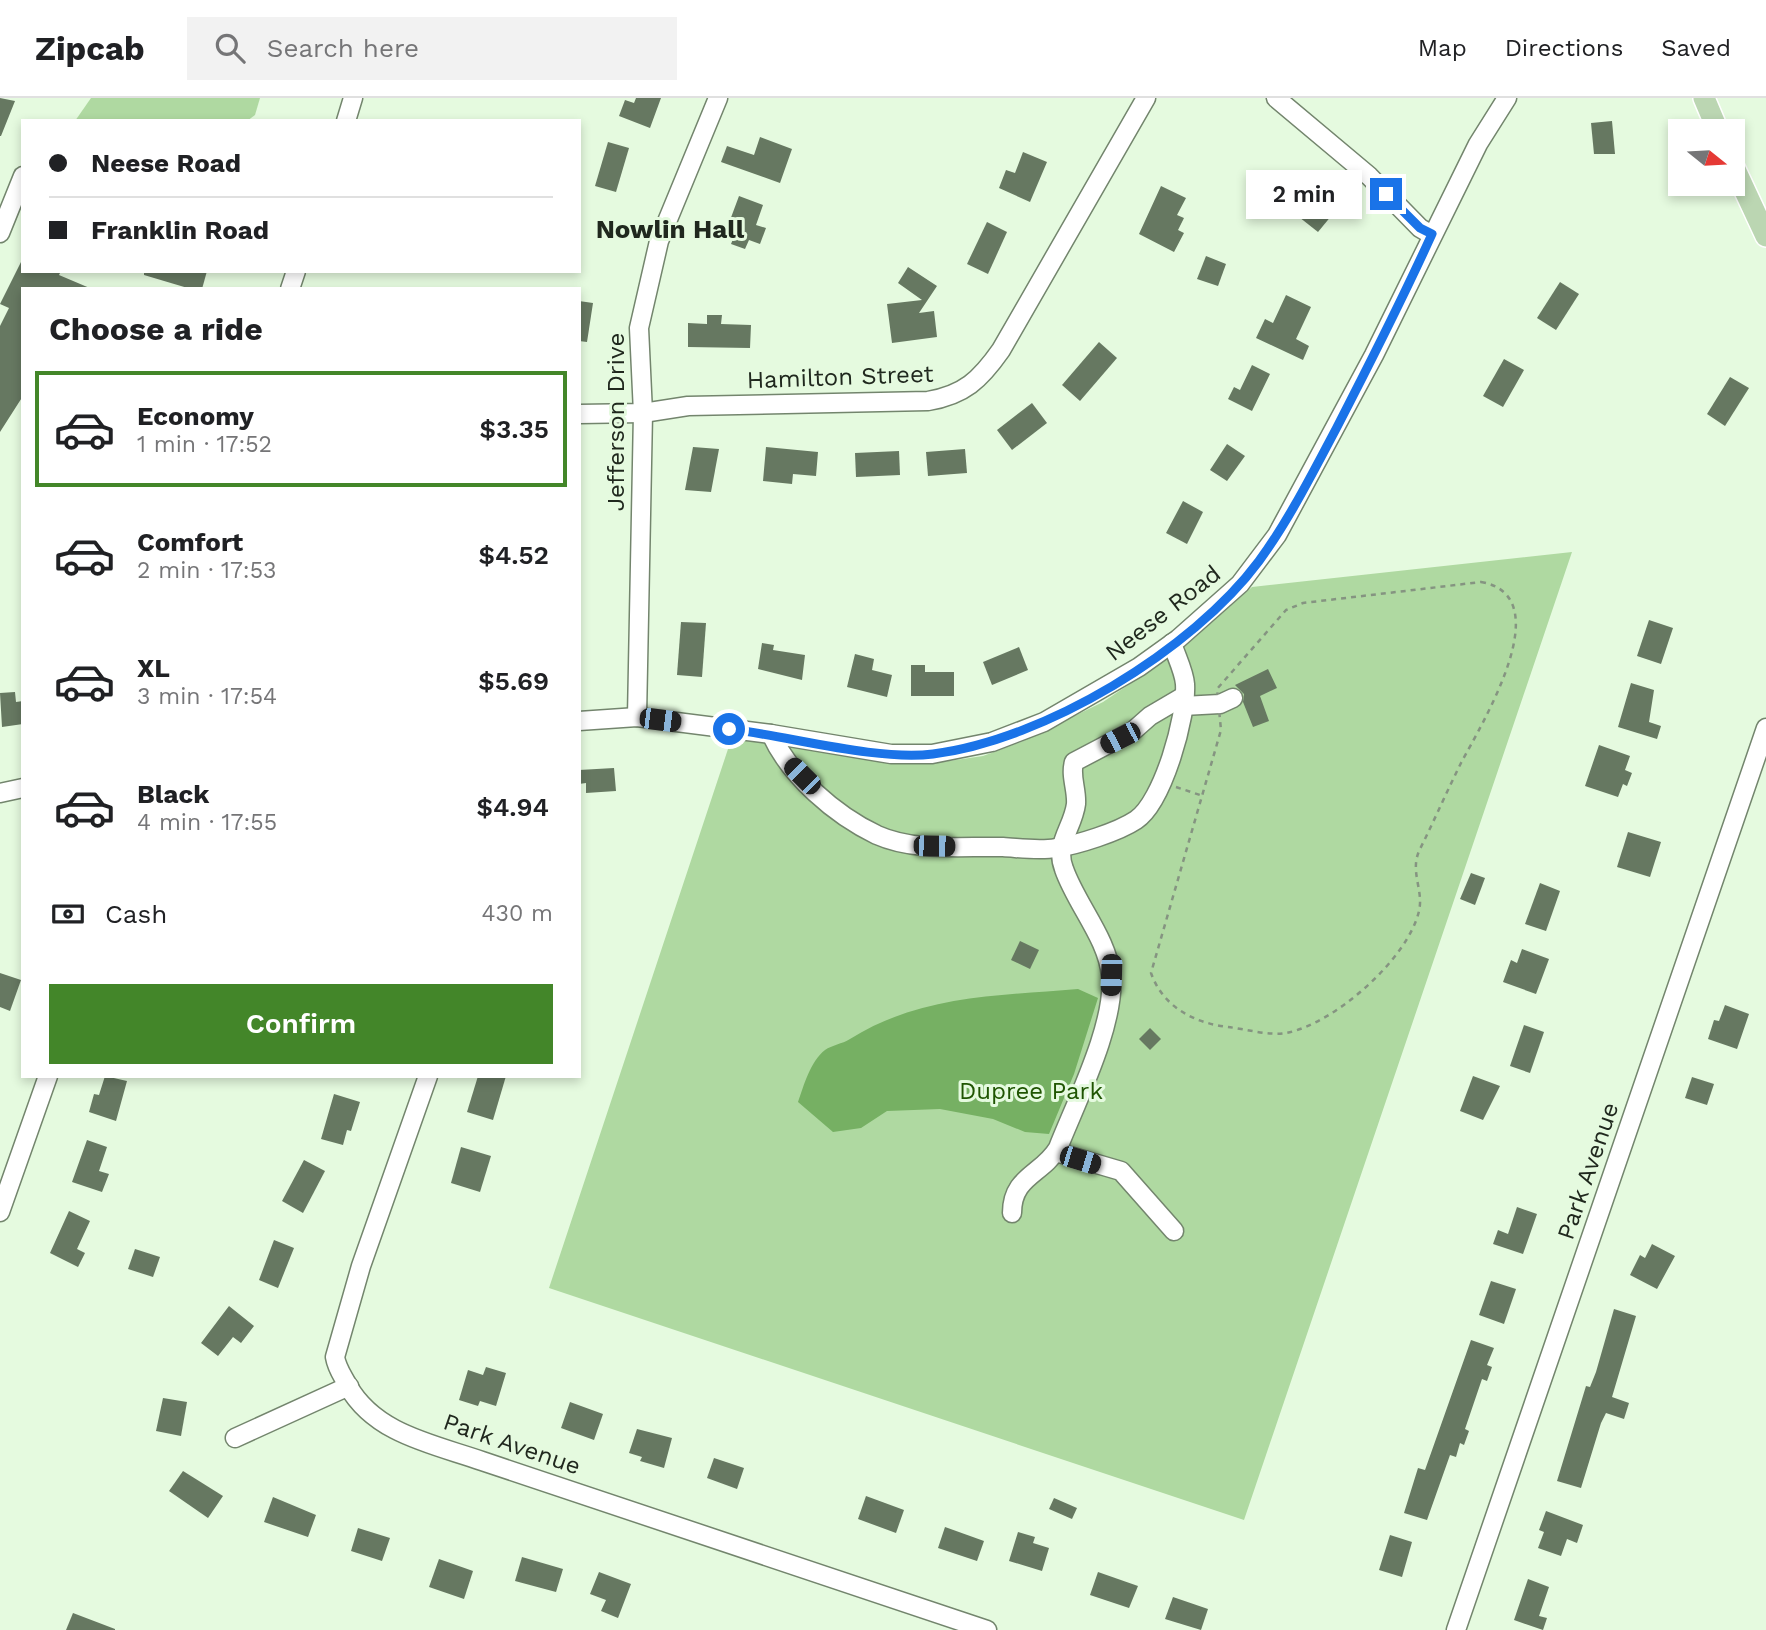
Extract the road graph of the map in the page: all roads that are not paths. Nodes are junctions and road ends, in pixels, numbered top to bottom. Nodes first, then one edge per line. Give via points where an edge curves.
1 (354, 98) edge
2 (718, 98) edge
3 (1146, 98) edge
4 (1276, 98) edge
5 (1507, 98) edge
6 (1704, 98) edge
7 (347, 119) edge
8 (1713, 119) edge
9 (21, 179) edge
10 (1745, 191) edge
11 (5, 206) edge
12 (0, 233) edge
13 (1432, 234) junction
14 (1766, 236) edge
15 (643, 413) junction
16 (581, 414) edge
17 (1172, 643) junction
18 (1184, 701) junction
19 (1226, 701) road end
20 (638, 717) junction
21 (581, 721) edge
22 (1766, 727) edge
23 (771, 734) junction
24 (21, 788) edge
25 (0, 793) edge
26 (1059, 847) junction
27 (47, 1078) edge
28 (427, 1078) edge
29 (1056, 1152) junction
30 (0, 1212) edge
31 (1012, 1213) dead end
32 (1174, 1231) dead end
33 (349, 1387) junction
34 (235, 1438) dead end
35 (986, 1630) edge
36 (1455, 1630) edge

1 - 7 street
2 - 15 street, Jefferson Drive via 652,268 639,328
3 - 15 street, Hamilton Street via 1001,351 982,377 962,392 928,401 688,406
4 - 13 street
5 - 13 street, Neese Road
6 - 8 main road
9 - 11 street
10 - 14 main road
11 - 12 street
13 - 17 street, Neese Road via 1374,355 1277,535 1240,584
15 - 16 street, Hamilton Street
15 - 20 street, Jefferson Drive
17 - 18 street via 1185,682
17 - 23 street, Neese Road via 1105,690 1044,722 992,742 932,754 891,754
18 - 19 street
18 - 26 street via 1161,787 1146,811 1135,821
18 - 26 street via 1074,762 1076,802
20 - 21 street, Neese Road
20 - 23 street, Neese Road
22 - 36 street, Park Avenue
23 - 26 street via 788,763 829,803 878,836 910,845
24 - 25 street
26 - 29 street via 1063,868 1105,951 1111,975 1105,1025
27 - 30 street
28 - 33 street, Park Avenue via 360,1266 335,1357
29 - 31 street via 1016,1188
29 - 32 street via 1121,1171
33 - 34 street
33 - 35 street, Park Avenue via 370,1416 407,1434

